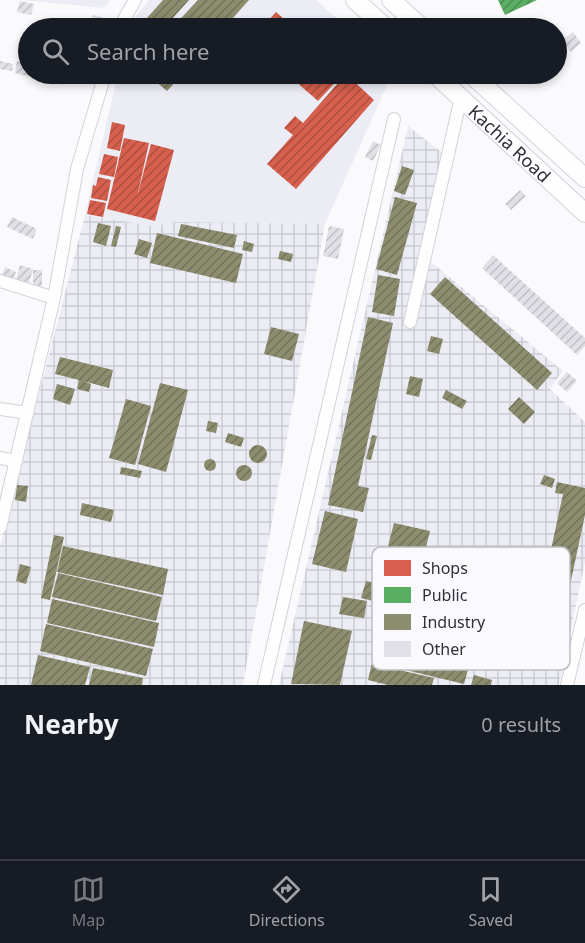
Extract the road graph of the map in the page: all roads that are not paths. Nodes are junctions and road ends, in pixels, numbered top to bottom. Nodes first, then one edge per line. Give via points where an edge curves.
1 (135, 0) edge
2 (354, 0) edge
3 (391, 0) edge
4 (125, 18) edge
5 (375, 18) edge
6 (411, 18) edge
7 (102, 84) edge
8 (446, 84) edge
9 (482, 84) edge
10 (461, 97) junction
11 (394, 119) dead end
12 (585, 178) edge
13 (585, 213) edge
14 (0, 281) edge
15 (54, 298) junction
16 (410, 322) dead end
17 (0, 410) edge
18 (27, 413) junction
19 (0, 458) edge
20 (16, 461) junction
21 (0, 528) edge
22 (585, 610) edge
23 (264, 685) edge
24 (567, 685) edge

1 - 4 street
2 - 5 main road
3 - 6 main road
7 - 15 street via 77,169
8 - 10 main road, Kachia Road
9 - 12 main road, Kachia Road
10 - 13 main road, Kachia Road
10 - 16 street
11 - 23 street
14 - 15 street
15 - 18 street
17 - 18 street
18 - 20 street
19 - 20 street
20 - 21 street
22 - 24 street

